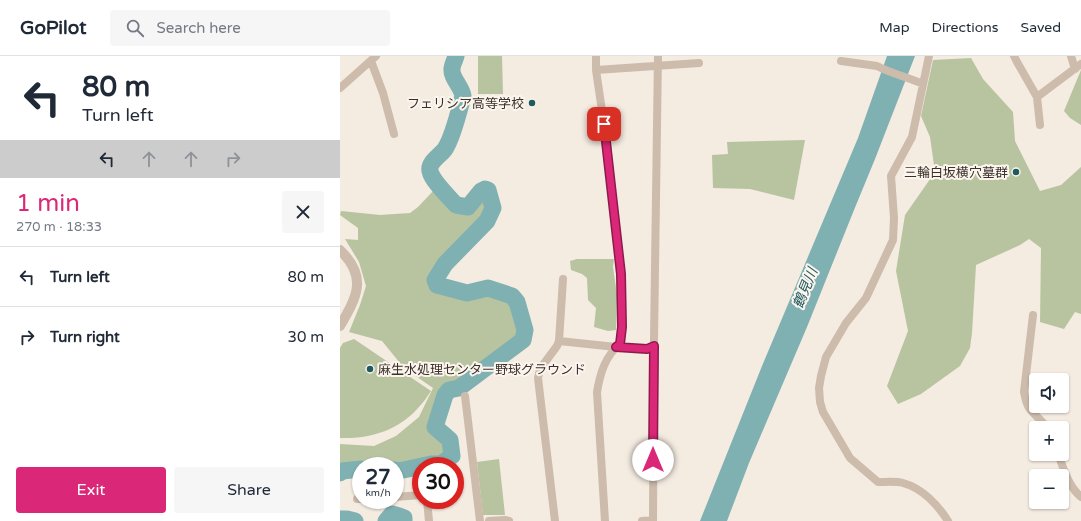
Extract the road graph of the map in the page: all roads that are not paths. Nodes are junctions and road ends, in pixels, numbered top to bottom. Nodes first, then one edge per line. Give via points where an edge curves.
1 (596, 56) edge
2 (658, 56) edge
3 (929, 56) edge
4 (1014, 56) edge
5 (1071, 56) edge
6 (374, 59) edge
7 (841, 61) dead end
8 (698, 63) dead end
9 (658, 66) junction
10 (1078, 66) edge
11 (596, 70) junction
12 (923, 84) junction
13 (340, 88) edge
14 (1037, 97) junction
15 (1040, 125) dead end
16 (394, 134) dead end
17 (340, 250) edge
18 (563, 279) dead end
19 (1033, 315) dead end
20 (340, 326) edge
21 (559, 341) junction
22 (654, 346) junction
23 (616, 347) junction
24 (465, 396) dead end
25 (1041, 421) edge
26 (1061, 461) edge
27 (1081, 497) edge
28 (428, 509) edge
29 (429, 521) edge
30 (480, 521) edge
31 (489, 521) edge
32 (509, 521) edge
33 (555, 521) edge
34 (605, 521) edge
35 (642, 521) edge
36 (653, 521) edge
37 (948, 521) edge

1 - 11 street
2 - 9 street
3 - 12 street
4 - 14 street
5 - 10 street
6 - 13 street
6 - 16 street
7 - 12 street via 877,66
8 - 9 street
9 - 11 street
9 - 22 street
10 - 14 street
11 - 23 street via 621,274 622,327 620,344
12 - 37 street via 912,137 891,176 893,240 866,298 846,323 826,357 819,388 823,412 850,458 878,482 902,482 923,493
14 - 15 street
17 - 20 street via 352,264 357,282 354,301
18 - 21 street
19 - 25 street via 1024,392 1030,408
21 - 23 street
21 - 33 street via 540,369 538,378
22 - 23 street via 647,349
22 - 36 street
23 - 34 street via 601,374 597,392
24 - 30 street
26 - 27 street via 1074,491
28 - 29 street
31 - 32 street
35 - 36 street

